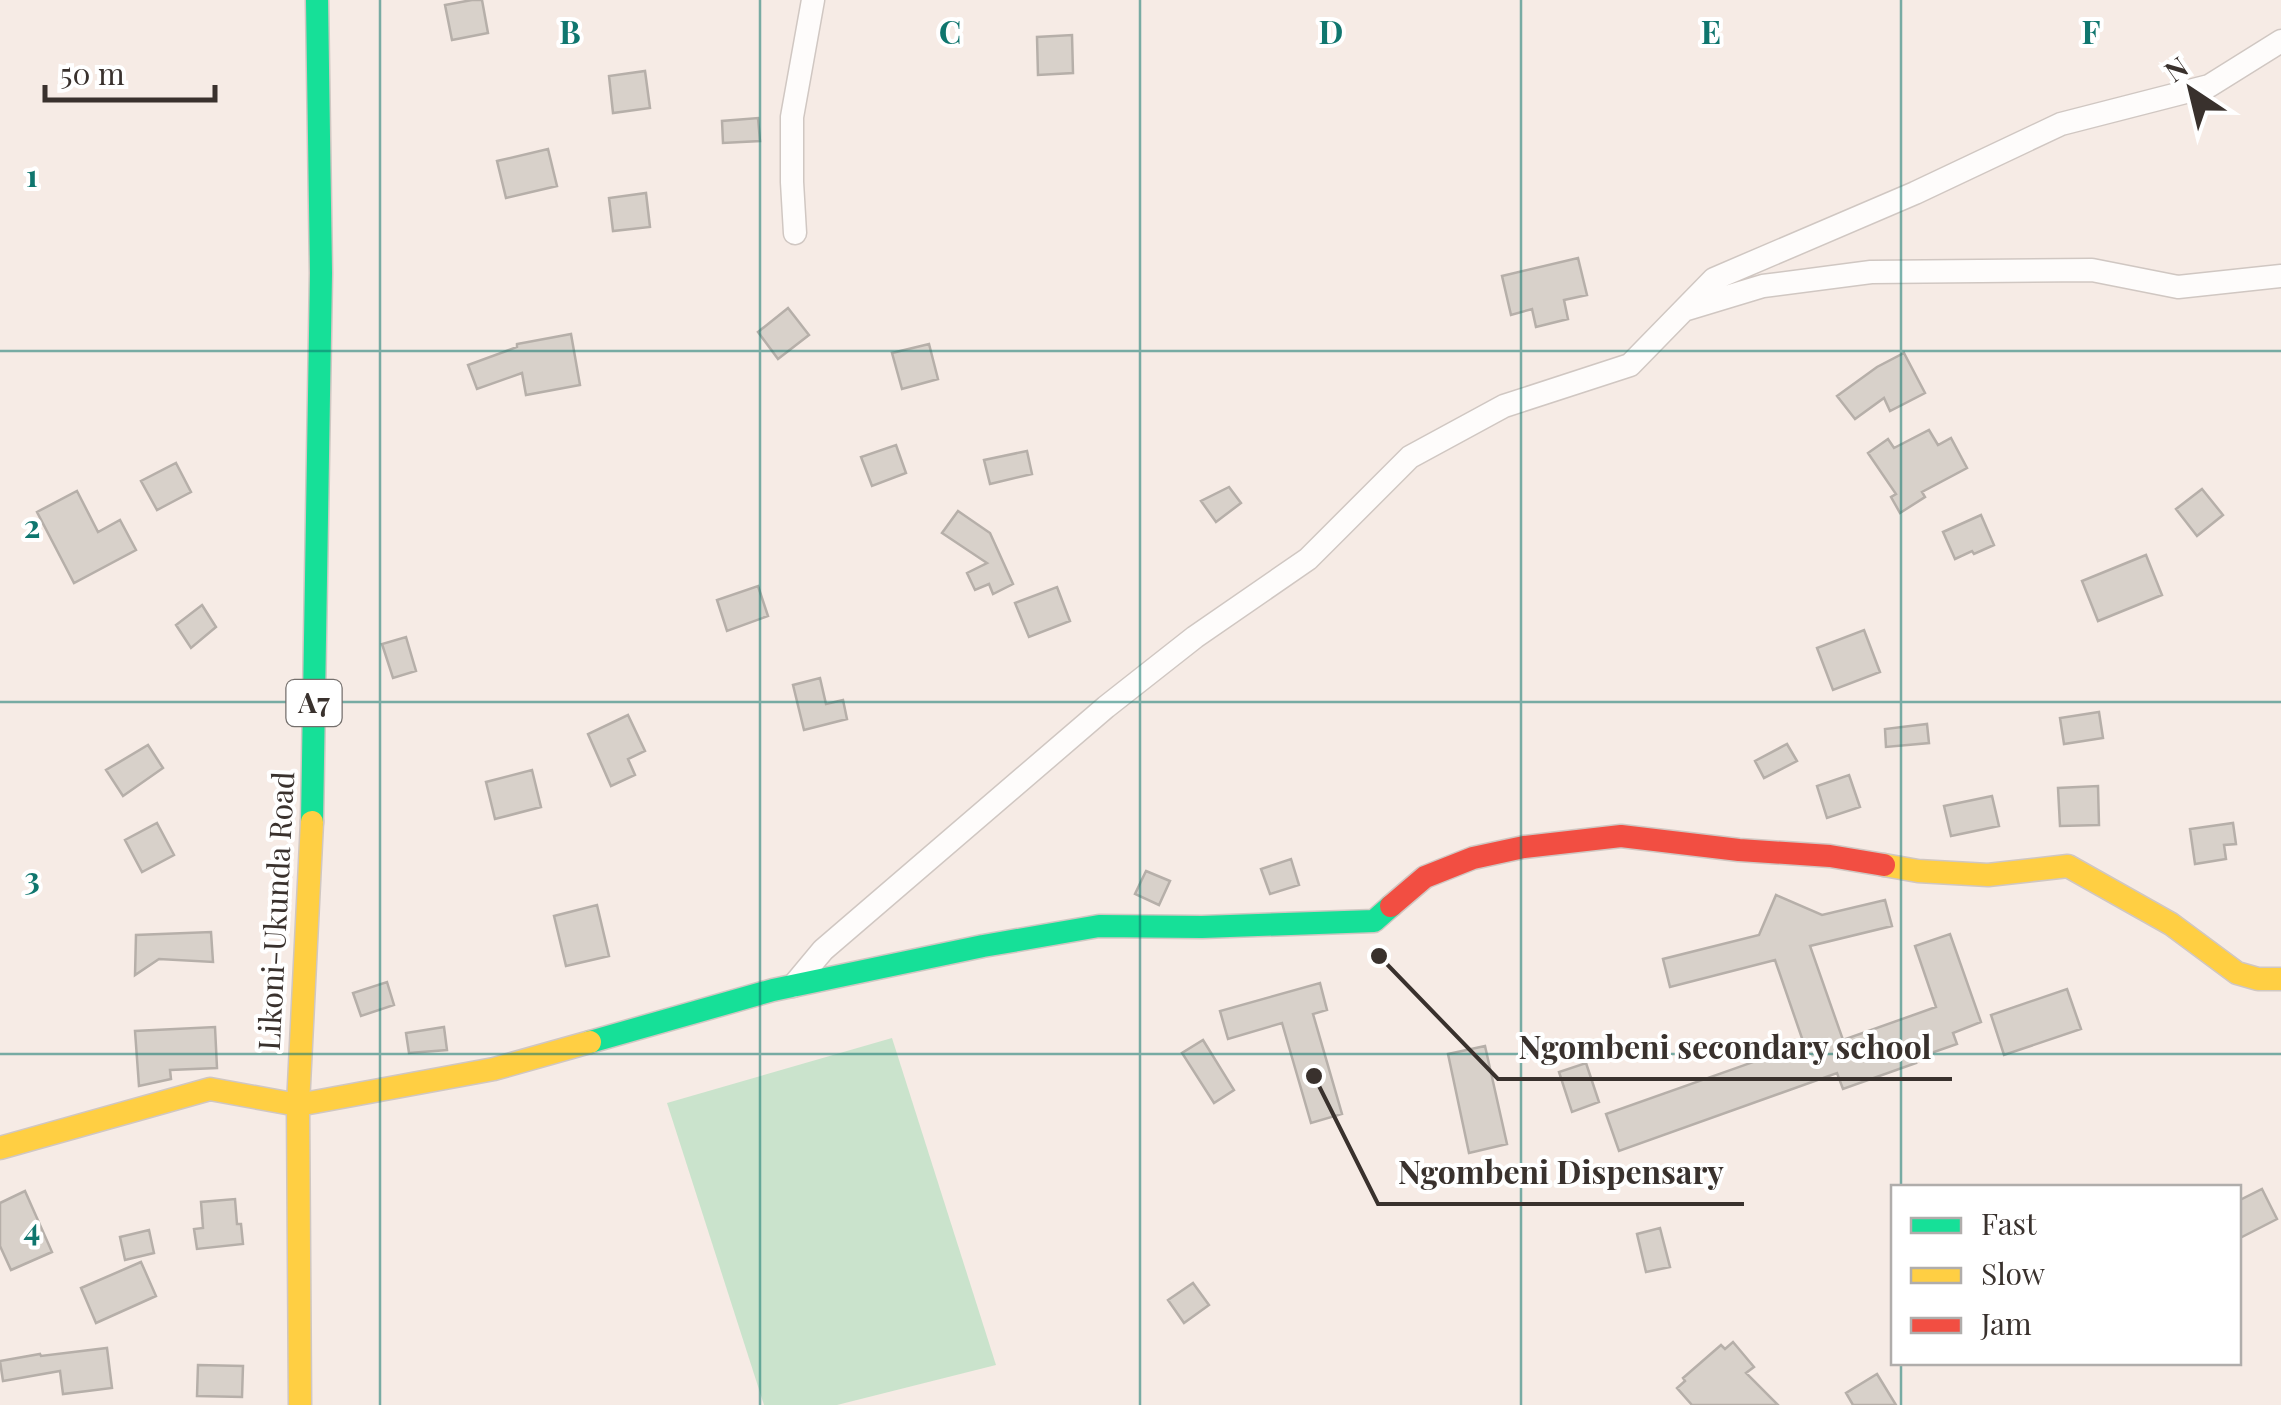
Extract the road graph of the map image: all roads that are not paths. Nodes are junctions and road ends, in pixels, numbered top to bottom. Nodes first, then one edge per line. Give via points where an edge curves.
1 (316, 0) edge
2 (813, 0) edge
3 (2281, 41) edge
4 (795, 233) dead end
5 (2281, 276) edge
6 (1684, 310) junction
7 (2281, 980) edge
8 (793, 986) junction
9 (298, 1105) junction
10 (0, 1148) edge
11 (300, 1405) edge

1 - 9 main road, Likoni-Ukunda Road / A7 via 321,273 314,765
2 - 4 street via 792,117
3 - 6 street via 2209,86 2060,124 1714,279
5 - 6 street via 2178,286 2092,270 1871,272 1763,286
6 - 8 street via 1630,365 1504,406 1410,457 1308,559 1106,707 823,950
7 - 8 main road via 2236,973 2170,924 2068,866 1988,875 1918,871 1621,836 1473,858 1425,877 1374,922 1099,926
8 - 9 main road via 494,1069
9 - 10 main road via 210,1088
9 - 11 main road, Likoni-Ukunda Road / A7

